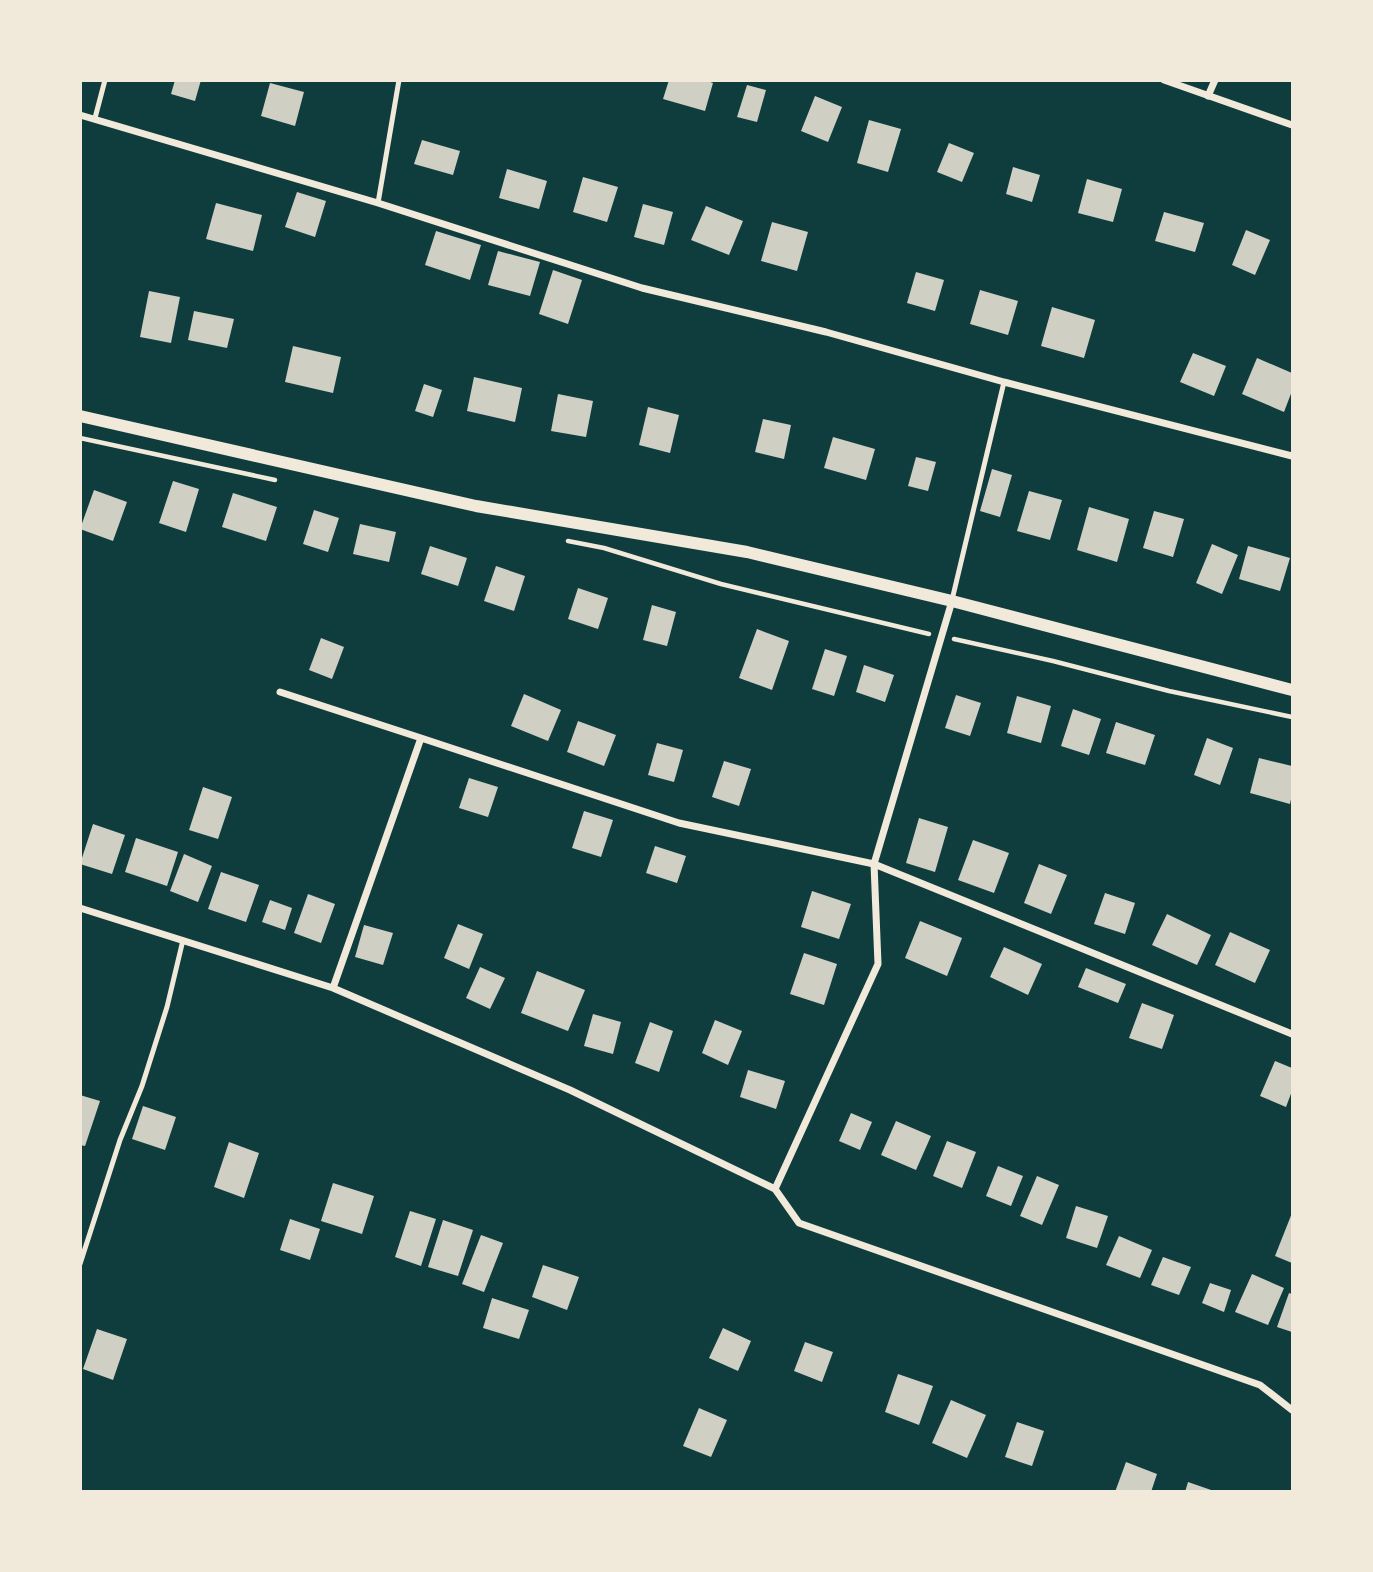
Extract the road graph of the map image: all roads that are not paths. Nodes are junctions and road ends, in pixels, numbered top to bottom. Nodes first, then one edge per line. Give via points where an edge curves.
1 (105, 80) edge
2 (399, 80) edge
3 (1164, 80) edge
4 (1215, 80) edge
5 (1208, 96) junction
6 (80, 115) edge
7 (95, 118) junction
8 (1293, 125) edge
9 (378, 203) junction
10 (1004, 382) junction
11 (80, 416) edge
12 (1293, 456) edge
13 (951, 601) junction
14 (1293, 690) edge
15 (280, 692) dead end
16 (421, 738) junction
17 (874, 864) junction
18 (80, 908) edge
19 (183, 940) junction
20 (333, 988) junction
21 (1293, 1034) edge
22 (775, 1189) junction
23 (80, 1264) edge
24 (1293, 1410) edge

1 - 7 lane
2 - 9 lane
3 - 5 street
4 - 5 street
5 - 8 street
6 - 7 street
7 - 9 street
9 - 10 street via 642,288 826,332
10 - 12 street
10 - 13 lane
11 - 13 street via 476,506 747,552
13 - 14 street
13 - 17 street
15 - 16 street
16 - 17 street via 678,823
16 - 20 street
17 - 21 street
17 - 22 street via 878,964
18 - 19 street
19 - 20 street
19 - 23 lane via 142,1086
20 - 22 street via 570,1090
22 - 24 street via 799,1223 1260,1385

